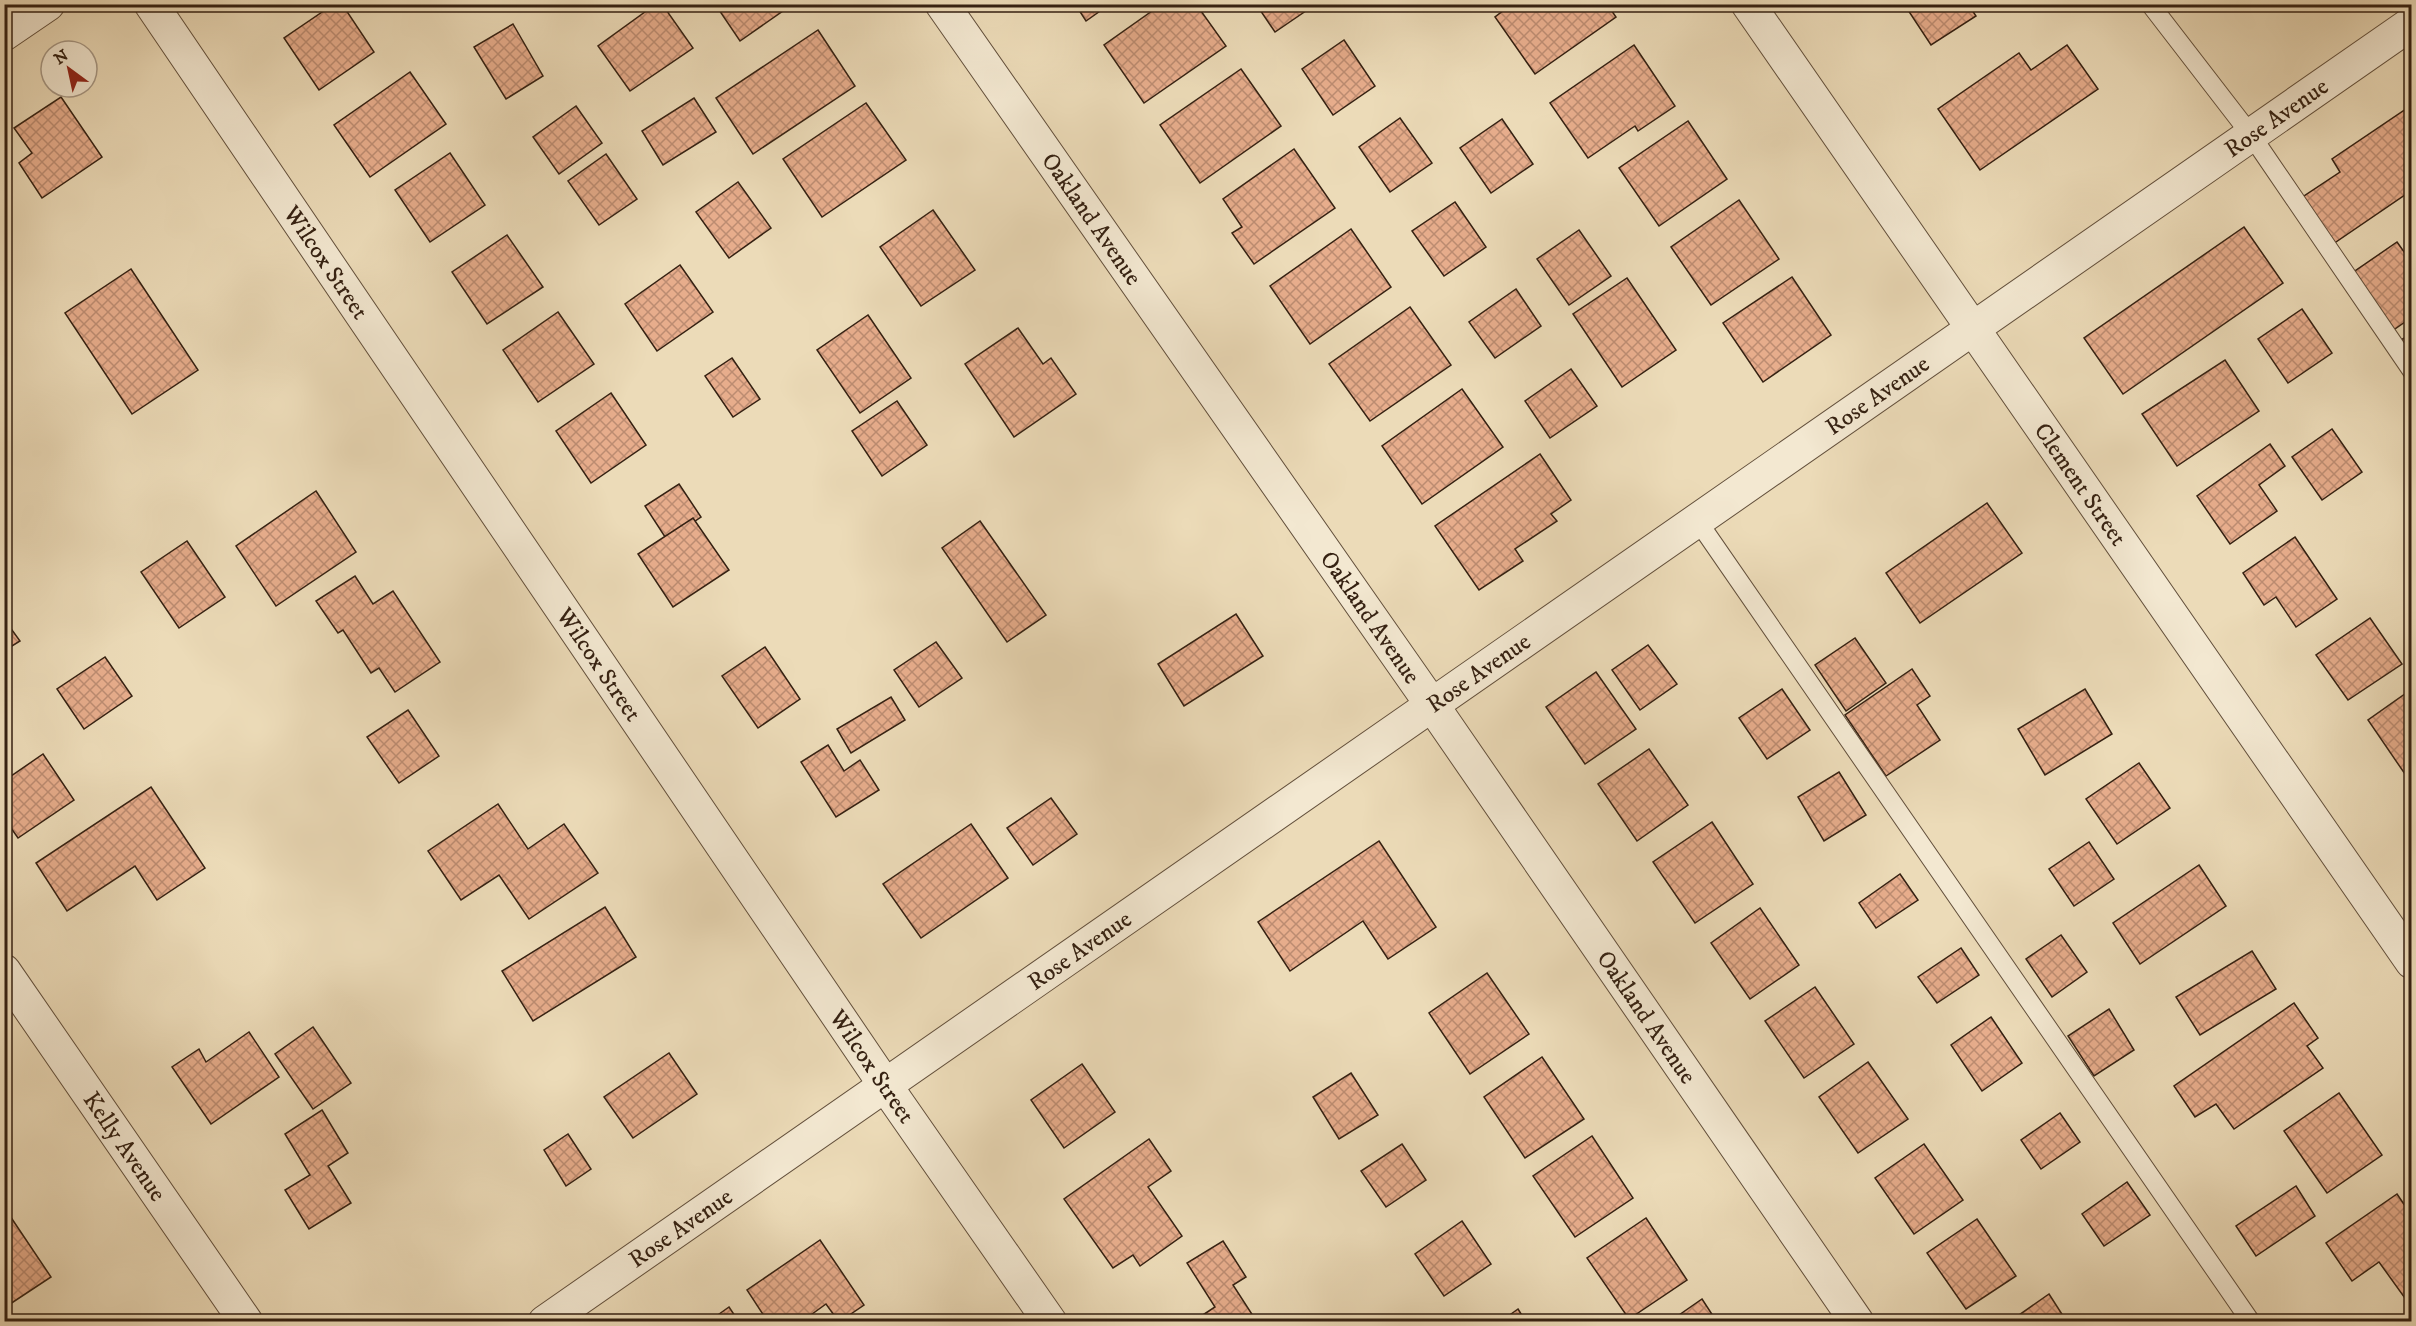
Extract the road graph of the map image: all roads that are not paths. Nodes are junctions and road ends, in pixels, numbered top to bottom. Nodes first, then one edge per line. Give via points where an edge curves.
1 (48, 4) edge
2 (151, 4) edge
3 (942, 4) edge
4 (1748, 4) edge
5 (2150, 4) edge
6 (2412, 23) edge
7 (4, 34) edge
8 (2251, 135) junction
9 (1974, 327) junction
10 (2412, 371) edge
11 (1697, 520) junction
12 (1432, 705) junction
13 (2412, 962) edge
14 (4, 971) edge
15 (885, 1085) junction
16 (246, 1322) edge
17 (545, 1322) edge
18 (1050, 1322) edge
19 (1857, 1322) edge
20 (2251, 1322) edge

1 - 7 street
2 - 15 street, Wilcox Street
3 - 12 street, Oakland Avenue
4 - 9 street, Clement Street
5 - 8 lane
6 - 8 street, Rose Avenue
8 - 9 street, Rose Avenue
8 - 10 lane
9 - 11 street, Rose Avenue
9 - 13 street, Clement Street
11 - 12 street, Rose Avenue
11 - 20 lane
12 - 15 street, Rose Avenue
12 - 19 street, Oakland Avenue
14 - 16 street, Kelly Avenue
15 - 17 street, Rose Avenue
15 - 18 street, Wilcox Street

